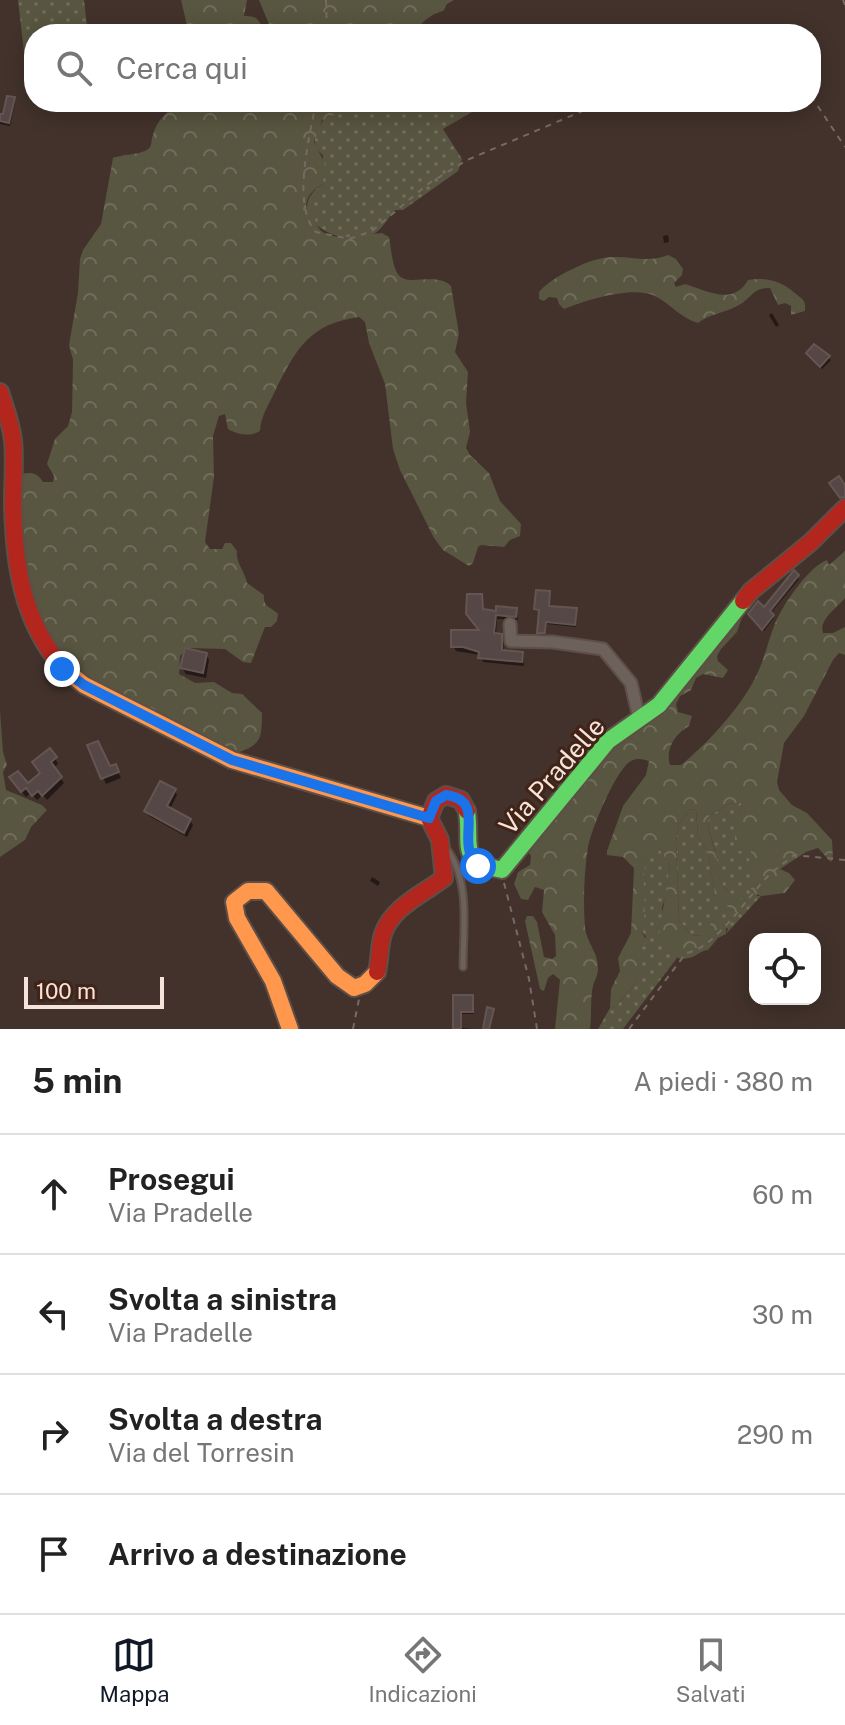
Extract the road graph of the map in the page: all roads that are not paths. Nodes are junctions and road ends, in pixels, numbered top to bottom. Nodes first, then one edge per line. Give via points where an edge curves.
1 (0, 392) edge
2 (845, 508) edge
3 (510, 624) dead end
4 (639, 718) junction
5 (429, 818) junction
6 (440, 840) junction
7 (463, 967) dead end
8 (290, 1029) edge

1 - 5 street via 13,440 14,529 25,601 38,638 62,669 232,760
2 - 4 street, Via Pradelle via 751,591 659,705
3 - 4 street, Via Pradelle via 511,641 603,649 631,683
4 - 5 street, Via Pradelle via 608,741 502,870 478,866 470,858 470,813 458,797 446,795 436,801
5 - 6 street
6 - 7 lane via 454,858 462,889
6 - 8 street via 444,878 386,925 377,976 367,985 354,988 337,976 266,891 243,892 234,902

